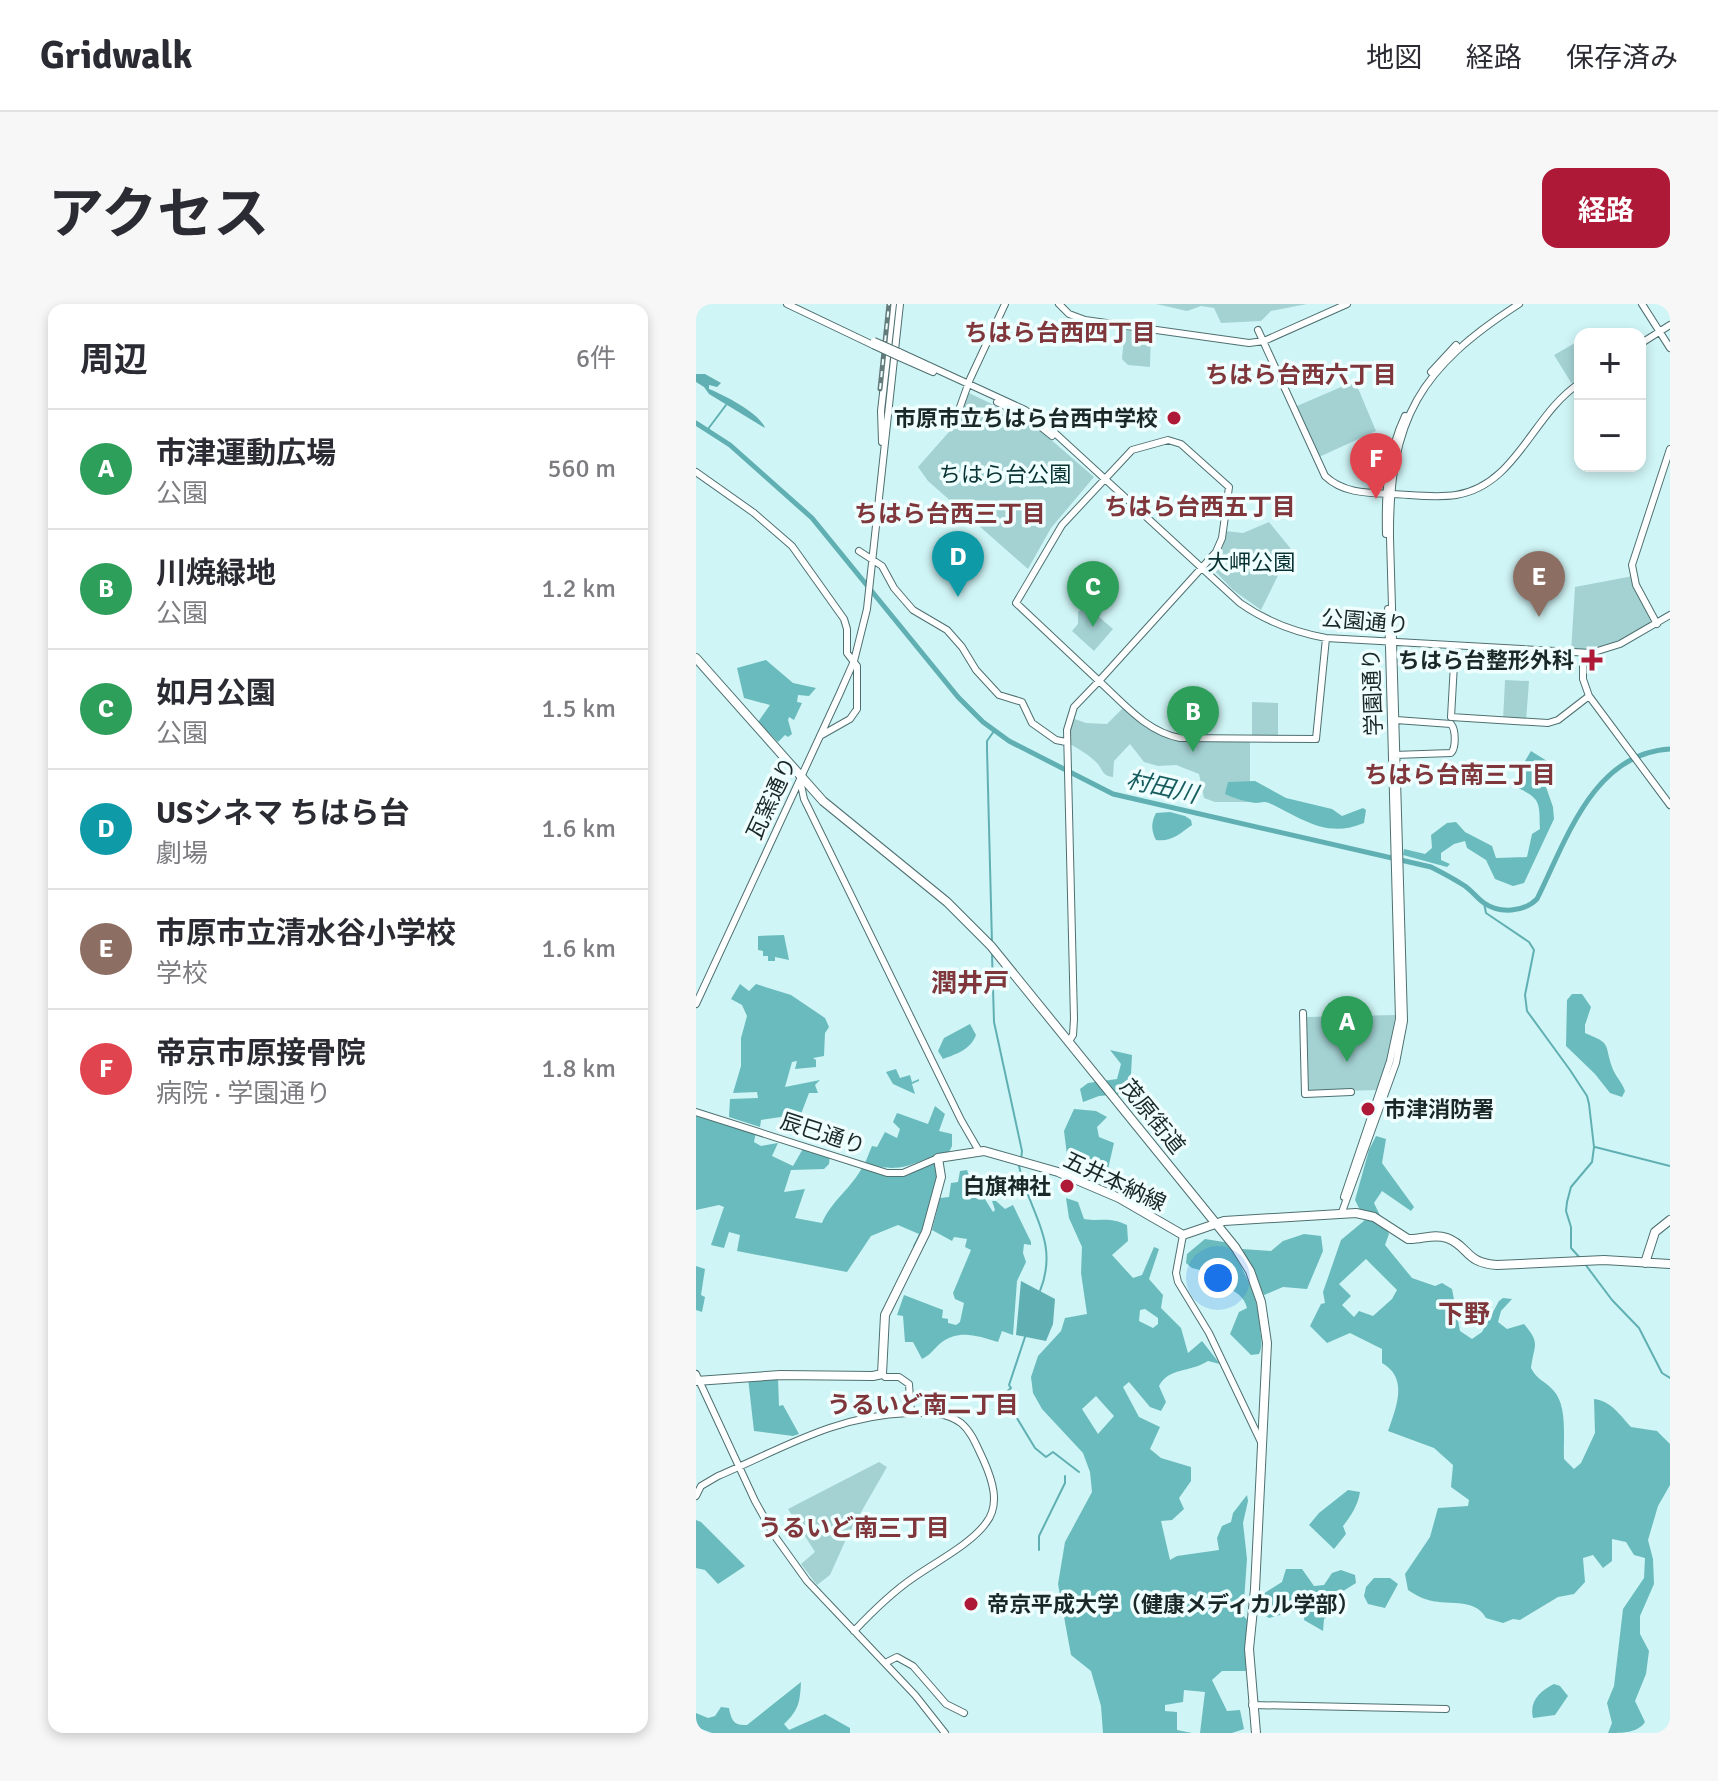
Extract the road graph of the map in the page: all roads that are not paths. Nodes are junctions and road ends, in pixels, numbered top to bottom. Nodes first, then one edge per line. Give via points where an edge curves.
1 (787, 304) edge
2 (797, 304) edge
3 (898, 304) edge
4 (1007, 304) edge
5 (1059, 304) edge
6 (1347, 304) edge
7 (1512, 304) edge
8 (1519, 304) edge
9 (1642, 304) edge
10 (1670, 325) edge
11 (1258, 330) dead end
12 (1660, 331) junction
13 (1646, 340) edge
14 (1264, 341) junction
15 (873, 343) junction
16 (1670, 348) edge
17 (888, 350) junction
18 (899, 354) junction
19 (968, 386) junction
20 (1574, 388) edge
21 (960, 407) dead end
22 (884, 443) junction
23 (1670, 449) edge
24 (696, 472) edge
25 (1104, 479) junction
26 (1388, 494) junction
27 (859, 551) dead end
28 (871, 559) junction
29 (1201, 569) junction
30 (1670, 615) edge
31 (1657, 624) junction
32 (1326, 638) junction
33 (1391, 642) junction
34 (1455, 646) junction
35 (1583, 653) junction
36 (696, 658) edge
37 (852, 659) junction
38 (1099, 681) junction
39 (1589, 696) junction
40 (1396, 720) junction
41 (820, 736) junction
42 (1066, 742) junction
43 (1394, 755) junction
44 (799, 776) junction
45 (1670, 805) edge
46 (696, 996) edge
47 (696, 1004) edge
48 (1303, 1013) dead end
49 (1069, 1041) junction
50 (1351, 1092) dead end
51 (696, 1112) edge
52 (979, 1151) junction
53 (938, 1158) junction
54 (1342, 1212) junction
55 (1670, 1220) edge
56 (1216, 1223) junction
57 (1183, 1235) junction
58 (1645, 1263) junction
59 (1670, 1264) edge
60 (882, 1374) junction
61 (697, 1378) edge
62 (911, 1413) junction
63 (1262, 1444) junction
64 (739, 1466) junction
65 (696, 1496) edge
66 (854, 1631) junction
67 (885, 1663) junction
68 (1252, 1705) junction
69 (1446, 1709) dead end
70 (964, 1713) dead end
71 (945, 1733) edge
72 (1256, 1733) edge

1 - 15 street, 公園通り
2 - 15 street, 公園通り
3 - 17 street
3 - 18 street
3 - 22 street
4 - 19 street
5 - 14 street via 1085,320 1241,343
6 - 14 street
7 - 26 street, 学園通り via 1458,342 1421,387 1397,436
8 - 26 street, 学園通り via 1459,347 1423,390 1398,445
9 - 12 street
10 - 12 street
11 - 14 street
12 - 13 street
12 - 16 street
14 - 26 street via 1325,476 1345,489
15 - 17 street, 公園通り, bridge
17 - 18 street, 公園通り, bridge
17 - 22 street via 881,411
18 - 19 street, 公園通り
18 - 22 street via 889,438
19 - 21 street
19 - 25 street, 公園通り via 1025,410
20 - 26 street via 1548,411 1506,468 1483,487 1447,496
22 - 28 street
23 - 31 street via 1632,565 1636,585
24 - 37 street via 798,552 844,619
25 - 29 street, 公園通り
25 - 29 street via 1135,448 1168,440 1181,444 1229,488 1220,544
25 - 38 street via 1060,526 1016,603
26 - 33 street, 学園通り
27 - 28 street
28 - 37 street, 瓦窯通り
28 - 42 street via 882,566 907,605 947,630 988,685 1002,697 1022,702 1032,723
29 - 32 street, 公園通り via 1261,617
29 - 38 street
30 - 31 street, 公園通り
31 - 35 street, 公園通り via 1609,649
32 - 33 street, 公園通り
32 - 38 street via 1315,740 1169,736 1147,724
33 - 34 street, 公園通り
33 - 40 street, 学園通り
33 - 43 street, 学園通り
34 - 35 street, 公園通り
34 - 39 street via 1451,717 1551,723
35 - 39 street
36 - 44 main road, 茂原街道
37 - 41 street, 瓦窯通り
37 - 41 street via 857,668 856,712
37 - 44 street, 瓦窯通り
38 - 42 street via 1074,707
39 - 45 street
40 - 43 street, 学園通り
40 - 43 street via 1451,724 1454,749
41 - 44 street, 瓦窯通り
42 - 49 street via 1074,1019
43 - 54 street, 学園通り via 1399,1019 1380,1102
44 - 46 street, 瓦窯通り
44 - 47 street, 瓦窯通り
44 - 49 main road, 茂原街道 via 846,822 969,922
44 - 52 street via 804,799
48 - 50 street via 1305,1094
49 - 56 main road, 茂原街道
51 - 53 street, 辰巳通り via 887,1173 903,1173
52 - 53 main road, 五井本納線
52 - 57 main road, 五井本納線 via 1064,1174
53 - 60 main road via 941,1173 926,1232 885,1315
54 - 56 main road, 五井本納線
54 - 58 main road, 五井本納線 via 1374,1217 1408,1239 1447,1238 1483,1264
55 - 58 main road via 1655,1232
56 - 57 main road, 五井本納線
56 - 63 main road, 茂原街道 via 1250,1271 1264,1313
57 - 63 street via 1178,1282 1209,1333
58 - 59 main road, 五井本納線
60 - 61 main road
60 - 62 street via 909,1384
61 - 64 street
62 - 64 street via 830,1426
62 - 66 street via 946,1415 966,1428 990,1477 993,1511 975,1534 895,1591
63 - 68 main road, 茂原街道 via 1249,1649
64 - 65 street via 704,1483
64 - 66 street via 774,1535 807,1581
66 - 67 street
67 - 70 street via 897,1657 909,1661 946,1704
67 - 71 street
68 - 69 street
68 - 72 main road, 茂原街道

